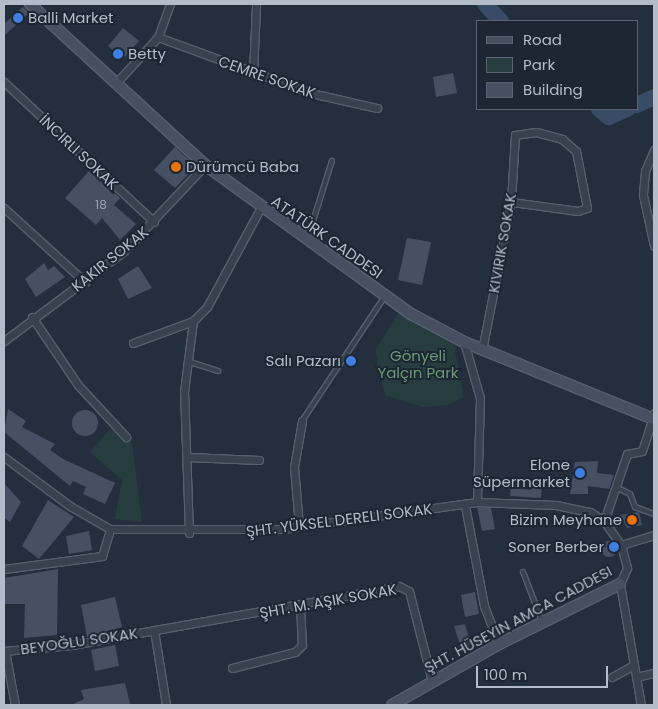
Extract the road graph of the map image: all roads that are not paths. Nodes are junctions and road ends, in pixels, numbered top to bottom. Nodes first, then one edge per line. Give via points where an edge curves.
1 (30, 4) edge
2 (170, 4) edge
3 (256, 4) edge
4 (158, 37) junction
5 (253, 74) junction
6 (4, 82) edge
7 (116, 83) junction
8 (377, 108) dead end
9 (654, 150) edge
10 (332, 161) dead end
11 (205, 165) junction
12 (511, 202) junction
13 (4, 208) edge
14 (260, 209) junction
15 (154, 222) junction
16 (306, 241) junction
17 (654, 246) edge
18 (85, 282) junction
19 (385, 296) junction
20 (32, 317) junction
21 (194, 320) junction
22 (4, 341) edge
23 (464, 342) junction
24 (133, 343) dead end
25 (482, 350) junction
26 (188, 361) junction
27 (218, 371) dead end
28 (654, 417) edge
29 (302, 421) joint
30 (126, 437) dead end
31 (4, 457) edge
32 (188, 457) junction
33 (259, 460) dead end
34 (615, 487) junction
35 (477, 502) junction
36 (465, 506) junction
37 (654, 514) edge
38 (604, 521) junction
39 (299, 526) junction
40 (110, 529) junction
41 (189, 533) junction
42 (654, 534) edge
43 (621, 545) junction
44 (4, 569) edge
45 (523, 572) dead end
46 (620, 584) junction
47 (300, 607) junction
48 (542, 623) junction
49 (154, 630) junction
50 (499, 644) junction
51 (4, 651) edge
52 (634, 666) junction
53 (232, 668) dead end
54 (654, 673) edge
55 (612, 677) dead end
56 (636, 677) junction
57 (432, 681) junction
58 (15, 705) edge
59 (166, 705) edge
60 (392, 705) edge
61 (640, 705) edge

1 - 7 main road, ATATÜRK CADDESI
2 - 4 street
3 - 5 street
4 - 5 street, CEMRE SOKAK
4 - 7 street
5 - 8 street, CEMRE SOKAK via 353,106
6 - 15 street, İNCIRLI SOKAK
7 - 11 main road, ATATÜRK CADDESI
9 - 17 street via 645,171 643,195
10 - 16 lane
11 - 14 main road, ATATÜRK CADDESI
11 - 15 street
12 - 12 street via 515,135 536,132 562,139 576,151 587,208 578,211
12 - 25 street
13 - 18 street
14 - 16 main road, ATATÜRK CADDESI
14 - 21 street via 212,298
15 - 18 street
16 - 19 main road, ATATÜRK CADDESI
18 - 20 street
19 - 23 main road, ATATÜRK CADDESI
19 - 29 lane
20 - 22 street
20 - 30 street via 78,385
21 - 24 street
21 - 26 street
23 - 25 main road, ATATÜRK CADDESI
23 - 35 street via 480,398
25 - 28 main road, ATATÜRK CADDESI
26 - 27 lane
26 - 32 street via 184,392
28 - 34 street via 642,451 627,454
29 - 39 street via 294,466
31 - 40 street, ŞHT. YÜKSEL DERELI SOKAK via 70,506
32 - 33 street
32 - 41 street
34 - 37 lane via 630,494 635,507
34 - 38 street
35 - 36 street, ŞHT. YÜKSEL DERELI SOKAK
35 - 38 street, ŞHT. YÜKSEL DERELI SOKAK via 556,505 590,512
36 - 39 street, ŞHT. YÜKSEL DERELI SOKAK
36 - 50 street via 484,606
38 - 43 street, ŞHT. YÜKSEL DERELI SOKAK
39 - 41 street, ŞHT. YÜKSEL DERELI SOKAK
40 - 41 street, ŞHT. YÜKSEL DERELI SOKAK
40 - 44 street via 107,550 78,562
42 - 43 street, ŞHT. HÜSEYIN AMCA CADDESI
43 - 46 street, ŞHT. HÜSEYIN AMCA CADDESI via 627,568
45 - 48 lane
46 - 48 main road, ŞHT. HÜSEYIN AMCA CADDESI
46 - 52 street
47 - 49 street, BEYOĞLU SOKAK
47 - 53 street via 302,645 295,652
47 - 57 street, BEYOĞLU SOKAK via 399,586 410,591
48 - 50 main road, ŞHT. HÜSEYIN AMCA CADDESI
49 - 51 street, BEYOĞLU SOKAK
49 - 59 street
50 - 57 main road, ŞHT. HÜSEYIN AMCA CADDESI
51 - 58 street
52 - 55 street
52 - 56 street
54 - 56 street
56 - 61 street
57 - 60 main road, ŞHT. HÜSEYIN AMCA CADDESI

